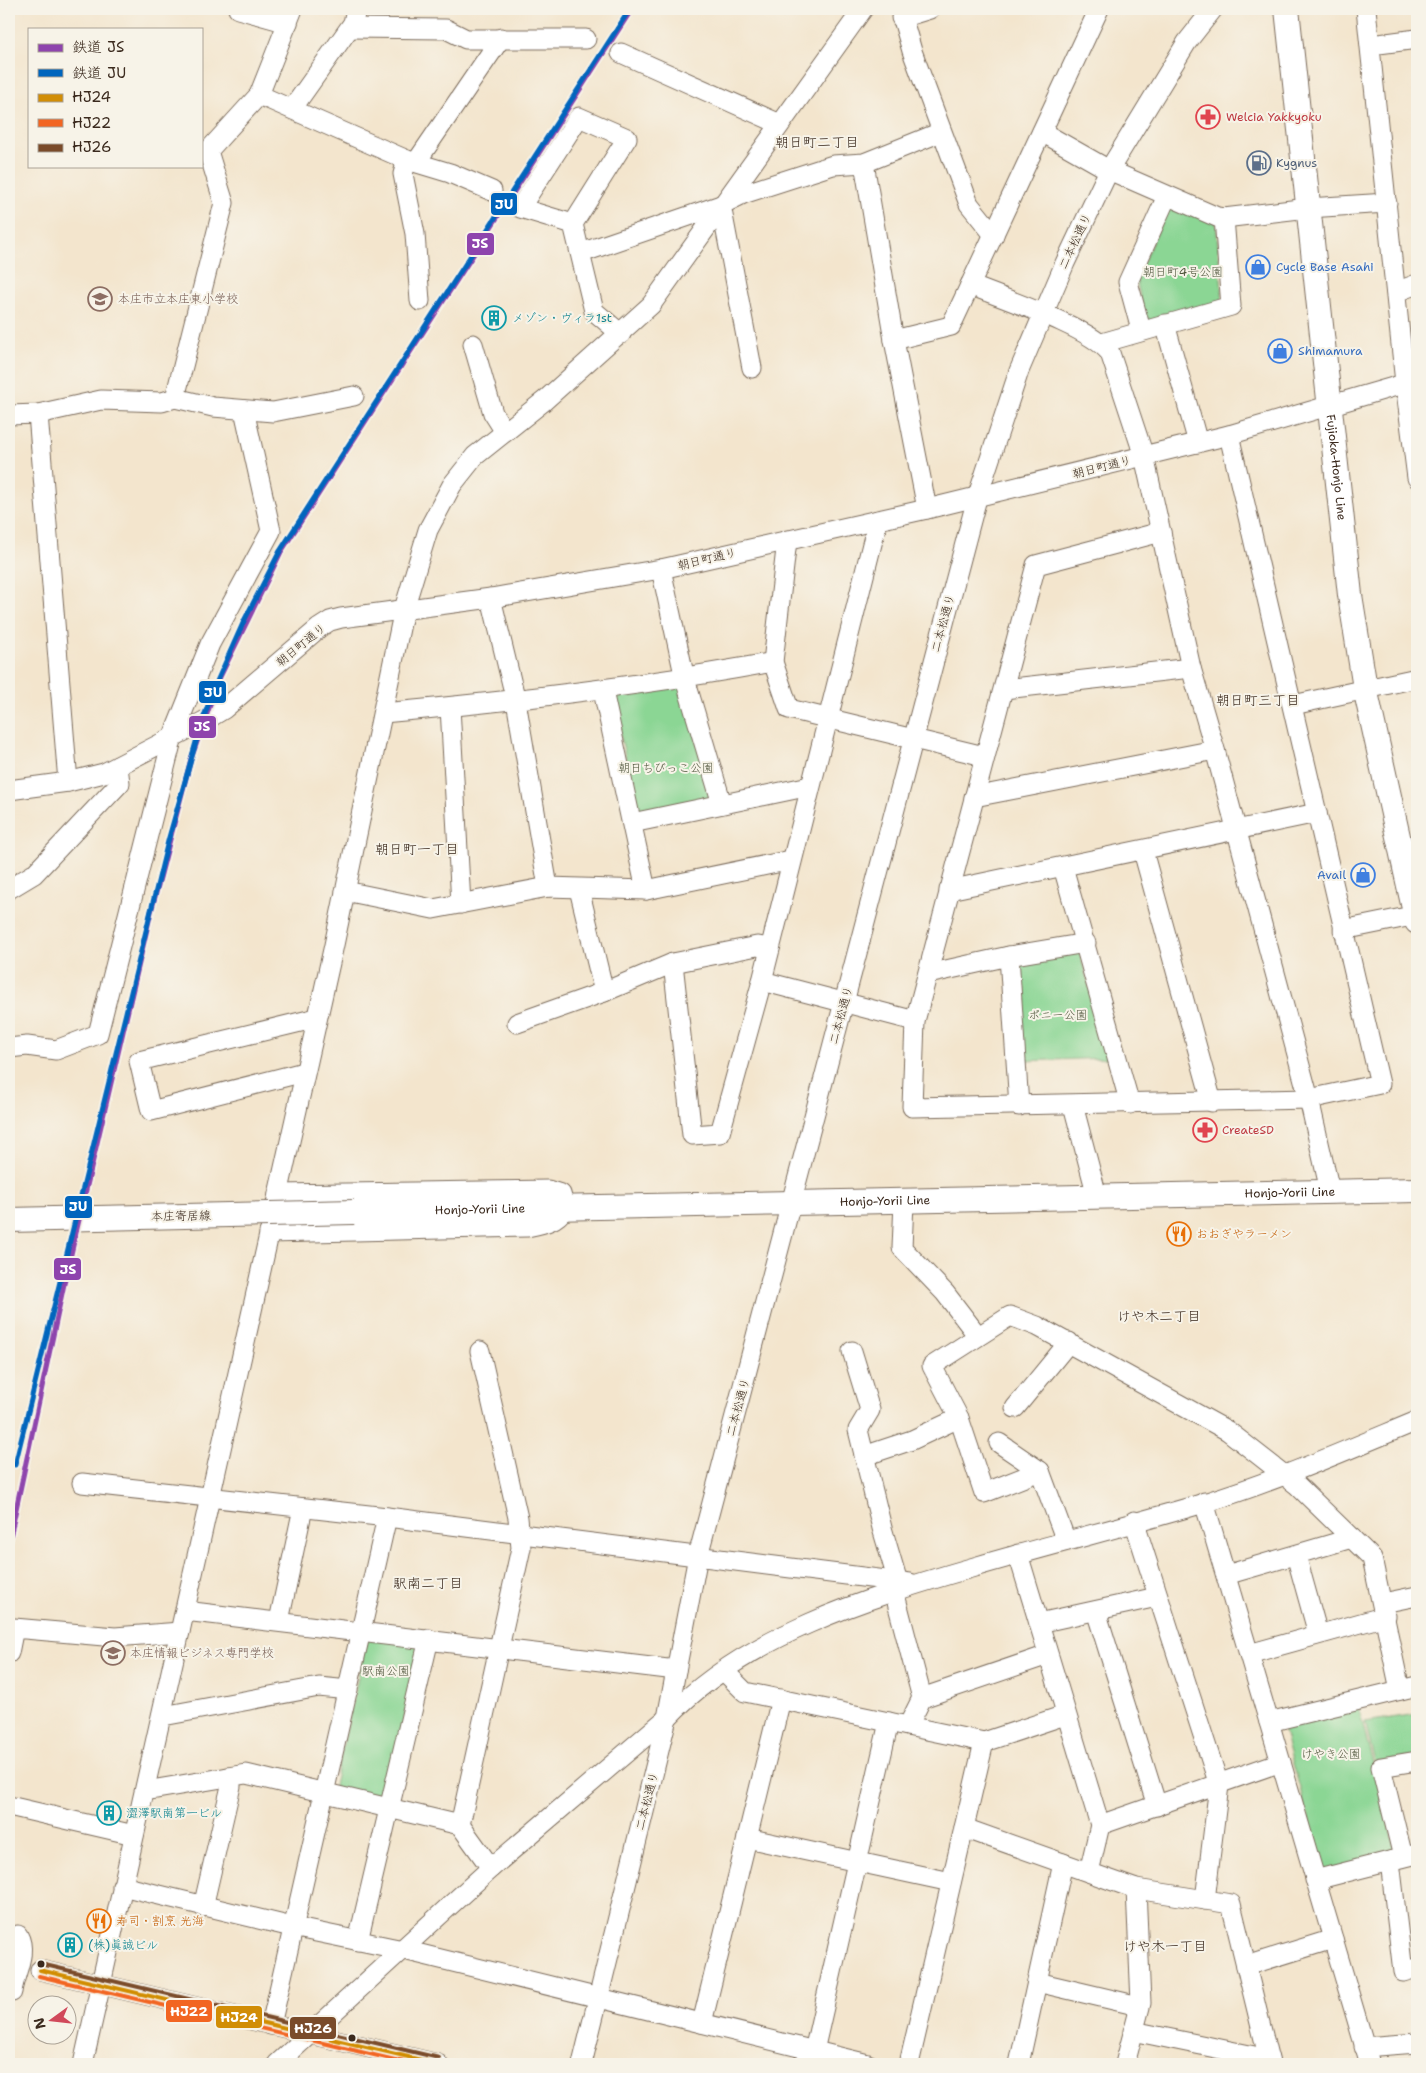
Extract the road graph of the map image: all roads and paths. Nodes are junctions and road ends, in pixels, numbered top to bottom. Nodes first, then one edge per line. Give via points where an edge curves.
1 (238, 9) edge
2 (356, 9) edge
3 (930, 9) edge
4 (1100, 9) edge
5 (1213, 9) edge
6 (1287, 9) edge
7 (1366, 9) edge
8 (857, 10) edge
9 (901, 14) edge
10 (290, 16) edge
11 (350, 28) junction
12 (501, 38) junction
13 (586, 39) dead end
14 (1417, 40) edge
15 (1371, 45) junction
16 (621, 53) dead end
17 (259, 94) junction
18 (292, 110) junction
19 (780, 124) junction
20 (941, 132) junction
21 (1042, 132) junction
22 (412, 161) junction
23 (864, 162) junction
24 (1110, 170) junction
25 (492, 191) dead end
26 (1167, 196) junction
27 (1387, 203) junction
28 (721, 205) junction
29 (1308, 208) junction
30 (1224, 218) junction
31 (573, 224) junction
32 (994, 235) junction
33 (581, 253) junction
34 (1417, 284) edge
35 (970, 285) junction
36 (1396, 292) junction
37 (420, 301) dead end
38 (1043, 314) junction
39 (1165, 324) junction
40 (1141, 330) junction
41 (621, 334) junction
42 (894, 340) junction
43 (1102, 343) junction
44 (473, 344) dead end
45 (752, 368) dead end
46 (1411, 381) edge
47 (354, 396) dead end
48 (175, 398) junction
49 (1329, 404) junction
50 (244, 410) junction
51 (38, 414) junction
52 (9, 415) edge
53 (505, 432) junction
54 (1230, 435) junction
55 (1198, 443) junction
56 (1144, 456) junction
57 (1417, 478) edge
58 (977, 498) junction
59 (927, 509) junction
60 (878, 520) junction
61 (1161, 532) junction
62 (788, 540) junction
63 (662, 569) junction
64 (491, 598) junction
65 (404, 609) junction
66 (773, 662) junction
67 (1191, 668) junction
68 (1417, 678) edge
69 (686, 679) junction
70 (1365, 688) junction
71 (1004, 689) junction
72 (602, 691) junction
73 (516, 700) junction
74 (1293, 705) junction
75 (450, 707) junction
76 (383, 713) junction
77 (826, 719) junction
78 (173, 736) junction
79 (912, 739) junction
80 (1215, 750) junction
81 (984, 756) junction
82 (118, 766) junction
83 (68, 782) junction
84 (810, 786) junction
85 (9, 790) edge
86 (974, 797) junction
87 (722, 804) junction
88 (1317, 814) junction
89 (632, 823) junction
90 (1236, 832) junction
91 (1144, 851) junction
92 (791, 860) junction
93 (1063, 867) junction
94 (548, 887) junction
95 (9, 889) edge
96 (579, 889) junction
97 (646, 890) junction
98 (949, 890) junction
99 (345, 891) junction
100 (461, 904) junction
101 (1417, 918) edge
102 (1343, 930) junction
103 (1086, 942) junction
104 (770, 948) junction
105 (1009, 956) junction
106 (674, 963) junction
107 (928, 974) junction
108 (762, 981) junction
109 (604, 992) junction
110 (845, 1001) junction
111 (317, 1018) junction
112 (915, 1021) junction
113 (517, 1023) dead end
114 (9, 1048) edge
115 (304, 1072) junction
116 (1309, 1099) junction
117 (1212, 1102) junction
118 (1130, 1104) junction
119 (1073, 1105) junction
120 (1019, 1106) junction
121 (1417, 1190) edge
122 (1330, 1191) junction
123 (278, 1194) junction
124 (1097, 1196) junction
125 (904, 1202) junction
126 (790, 1204) junction
127 (565, 1208) junction
128 (354, 1212) joint
129 (9, 1220) edge
130 (269, 1233) junction
131 (978, 1336) junction
132 (1069, 1342) junction
133 (480, 1351) dead end
134 (852, 1351) dead end
135 (1015, 1408) dead end
136 (959, 1418) junction
137 (1417, 1421) edge
138 (1000, 1443) dead end
139 (864, 1456) junction
140 (1040, 1471) junction
141 (1284, 1474) junction
142 (82, 1482) dead end
143 (212, 1496) junction
144 (1204, 1502) junction
145 (303, 1508) junction
146 (387, 1516) junction
147 (1134, 1521) junction
148 (520, 1535) junction
149 (1352, 1538) junction
150 (1066, 1541) junction
151 (1018, 1554) junction
152 (1296, 1555) junction
153 (698, 1556) junction
154 (1226, 1575) junction
155 (903, 1585) junction
156 (1417, 1596) edge
157 (1157, 1597) junction
158 (1384, 1609) junction
159 (185, 1611) junction
160 (1096, 1611) junction
161 (278, 1621) junction
162 (1038, 1624) junction
163 (180, 1632) junction
164 (361, 1632) junction
165 (1318, 1634) junction
166 (428, 1639) junction
167 (499, 1648) junction
168 (9, 1652) edge
169 (1249, 1654) junction
170 (1048, 1655) junction
171 (676, 1670) junction
172 (724, 1671) junction
173 (1409, 1688) edge
174 (348, 1690) junction
175 (781, 1698) junction
176 (922, 1698) junction
177 (1065, 1714) junction
178 (163, 1716) junction
179 (667, 1718) junction
180 (889, 1722) junction
181 (1269, 1722) junction
182 (908, 1726) junction
183 (984, 1742) junction
184 (1417, 1761) edge
185 (1281, 1762) junction
186 (228, 1777) junction
187 (1219, 1785) junction
188 (145, 1791) junction
189 (325, 1793) junction
190 (9, 1806) edge
191 (1157, 1806) junction
192 (388, 1808) junction
193 (460, 1825) junction
194 (1100, 1825) junction
195 (964, 1828) junction
196 (134, 1835) junction
197 (747, 1838) junction
198 (1403, 1857) edge
199 (857, 1862) junction
200 (1064, 1863) junction
201 (491, 1868) junction
202 (1089, 1872) junction
203 (1315, 1880) junction
204 (951, 1882) junction
205 (122, 1886) junction
206 (1136, 1889) junction
207 (1205, 1900) junction
208 (202, 1907) junction
209 (292, 1928) junction
210 (14, 1934) edge
211 (1332, 1939) junction
212 (358, 1941) junction
213 (400, 1949) junction
214 (1246, 1966) junction
215 (1417, 1968) edge
216 (40, 1970) junction
217 (1037, 1982) junction
218 (101, 1985) junction
219 (11, 1995) edge
220 (598, 1998) junction
221 (1139, 2006) junction
222 (702, 2024) junction
223 (270, 2025) junction
224 (1133, 2031) junction
225 (308, 2035) junction
226 (1417, 2043) edge
227 (814, 2051) junction
228 (1367, 2056) edge
229 (1269, 2062) edge
230 (83, 2064) edge
231 (277, 2064) edge
232 (438, 2064) edge
233 (582, 2064) edge
234 (862, 2064) edge
235 (909, 2064) edge
236 (1019, 2064) edge
237 (1124, 2064) edge

1 - 10 street
2 - 11 street
3 - 9 street
4 - 21 street
5 - 24 street, 二本松通り via 1187,42
6 - 29 main road, Fujioka-Honjo Line
7 - 15 street
8 - 19 street
9 - 20 street
10 - 17 street
11 - 12 street via 446,29 466,39
11 - 18 street
12 - 13 street
12 - 22 street
14 - 15 street
15 - 27 street
16 - 19 street
17 - 18 street
17 - 48 street via 208,151 224,203
18 - 22 street
19 - 28 street
20 - 23 street
20 - 32 street via 969,204
21 - 24 street
21 - 32 street
22 - 25 street
22 - 37 street via 403,174 415,234
23 - 28 street via 833,165 743,194
23 - 42 street
24 - 26 street
24 - 38 street, 二本松通り
26 - 30 street
26 - 40 street via 1128,282
27 - 29 street
27 - 36 street
28 - 33 street
28 - 41 street via 651,305
28 - 45 street
29 - 30 street
29 - 49 main road, Fujioka-Honjo Line
30 - 39 street via 1231,306
31 - 31 street via 627,138 579,117 520,208
31 - 33 street
32 - 35 street
33 - 41 street via 594,311
34 - 36 street
35 - 38 street
35 - 42 street via 951,326
36 - 46 street
38 - 43 street
38 - 58 street, 二本松通り via 1019,371
39 - 40 street
39 - 55 street
40 - 43 street
41 - 53 street
42 - 59 street
43 - 56 street via 1110,353
44 - 53 street via 494,412
46 - 49 street, 朝日町通り
46 - 57 street
47 - 50 street via 273,412
48 - 50 street
48 - 51 street via 162,402 101,400
49 - 54 street, 朝日町通り
49 - 70 main road, Fujioka-Honjo Line via 1350,595
50 - 78 street via 271,531 210,644
51 - 52 street
51 - 83 street
53 - 65 street via 475,456 452,486 428,530
54 - 55 street, 朝日町通り
54 - 74 street
55 - 56 street, 朝日町通り
56 - 58 street, 朝日町通り
56 - 61 street
58 - 59 street, 朝日町通り
58 - 79 street, 二本松通り
59 - 60 street, 朝日町通り
60 - 62 street, 朝日町通り
60 - 77 street
61 - 67 street
61 - 71 street via 1036,565
62 - 63 street, 朝日町通り
62 - 66 street
63 - 64 street, 朝日町通り
63 - 69 street
64 - 65 street, 朝日町通り
64 - 73 street
65 - 76 street
65 - 78 street, 朝日町通り via 330,621 224,709
66 - 69 street
66 - 77 street via 789,709
67 - 71 street
67 - 80 street
68 - 70 street
69 - 72 street
69 - 87 street
70 - 74 street
70 - 101 main road, Fujioka-Honjo Line
71 - 81 street
72 - 73 street
72 - 89 street
73 - 75 street
73 - 94 street
74 - 88 street
75 - 76 street
75 - 100 street
76 - 99 street
77 - 79 street
77 - 84 street
78 - 82 street, 朝日町通り
78 - 114 street via 98,1034 56,1050 27,1046
79 - 81 street
79 - 110 street, 二本松通り
80 - 86 street
80 - 90 street
81 - 86 street
82 - 83 street, 朝日町通り
82 - 95 street via 120,783 34,874
83 - 85 street, 朝日町通り
84 - 87 street
84 - 92 street
86 - 98 street
87 - 89 street
88 - 90 street
88 - 102 street
89 - 97 street
90 - 91 street
90 - 116 street
91 - 93 street
91 - 117 street
92 - 97 street
92 - 104 street
93 - 98 street
93 - 103 street
94 - 96 street
94 - 100 street
96 - 97 street
96 - 109 street
98 - 107 street
99 - 100 street via 433,909
99 - 111 street
101 - 102 street
102 - 116 street via 1380,1084
103 - 105 street
103 - 118 street
104 - 106 street via 757,946
104 - 108 street
105 - 107 street
105 - 120 street
106 - 108 street via 692,1135 720,1133
106 - 109 street
107 - 112 street
108 - 110 street
109 - 113 street
110 - 112 street
110 - 126 street, 二本松通り
111 - 115 street
111 - 115 street via 139,1061 151,1111
112 - 120 street via 912,1107
115 - 123 street
116 - 117 street
116 - 122 street
117 - 118 street
118 - 119 street
119 - 120 street
119 - 124 street
121 - 122 main road, Honjo-Yorii Line
122 - 124 main road, Honjo-Yorii Line
123 - 127 street via 548,1190 561,1194
123 - 130 street
124 - 125 main road, Honjo-Yorii Line
125 - 126 main road, Honjo-Yorii Line
125 - 131 street via 902,1248 945,1293
126 - 127 main road, Honjo-Yorii Line
126 - 153 street, 二本松通り
127 - 128 main road, Honjo-Yorii Line
127 - 130 street via 551,1221 527,1227
128 - 129 main road, 本庄寄居線, bridge
130 - 143 street
131 - 132 street via 1010,1316
131 - 136 street via 932,1366
132 - 135 street
132 - 141 street via 1228,1431
133 - 148 street
134 - 139 street via 870,1410 858,1430
136 - 139 street via 912,1440
136 - 140 street via 984,1493
137 - 141 street
138 - 140 street
139 - 155 street
140 - 150 street
141 - 144 street
141 - 149 street
142 - 143 street
143 - 145 street
143 - 159 street
144 - 147 street
144 - 154 street
145 - 146 street
145 - 161 street
146 - 148 street
146 - 164 street
147 - 150 street
147 - 157 street
148 - 153 street
148 - 167 street via 521,1548
149 - 152 street
149 - 158 street via 1372,1558
150 - 151 street
151 - 155 street
151 - 162 street
152 - 154 street
152 - 165 street
153 - 155 street
153 - 171 street, 二本松通り
154 - 169 street
155 - 172 street via 770,1642
155 - 176 street
156 - 158 street
157 - 160 street
157 - 187 street
158 - 165 street
158 - 173 street
159 - 161 street
159 - 163 street
160 - 162 street
160 - 191 street
161 - 164 street
162 - 170 street
163 - 168 street via 115,1637 14,1628
163 - 178 street
164 - 166 street
164 - 174 street
165 - 169 street
166 - 167 street
166 - 192 street
167 - 171 street
167 - 193 street
169 - 181 street
170 - 176 street
170 - 177 street
171 - 179 street, 二本松通り
172 - 175 street via 744,1692
172 - 179 street via 686,1698
173 - 181 street
174 - 178 street via 319,1687
174 - 189 street
175 - 180 street
175 - 197 street
176 - 182 street
177 - 183 street
177 - 194 street
178 - 188 street
179 - 201 street
179 - 220 street, 二本松通り
180 - 182 street
180 - 199 street
181 - 185 street
182 - 183 street
183 - 195 street
184 - 198 street via 1381,1767
185 - 187 street
185 - 203 street
186 - 188 street
186 - 189 street via 246,1774
186 - 208 street via 231,1786
187 - 191 street
187 - 207 street
188 - 196 street
189 - 192 street
189 - 209 street
190 - 196 street
191 - 194 street
192 - 193 street
192 - 212 street
193 - 201 street
194 - 202 street
195 - 200 street
195 - 204 street
196 - 205 street
197 - 199 street
197 - 222 street
198 - 203 street
198 - 215 street via 1403,1972
199 - 204 street
199 - 227 street
200 - 202 street
200 - 217 street
201 - 213 street
202 - 206 street
203 - 211 street
204 - 235 street
205 - 208 street
205 - 218 street
206 - 207 street
206 - 221 street
207 - 214 street via 1231,1904
208 - 209 street
209 - 212 street
209 - 223 street
210 - 216 street via 27,1942
210 - 219 street via 22,1945
211 - 214 street
211 - 228 street
212 - 213 street
213 - 220 street
213 - 225 street
214 - 229 street
216 - 218 street
216 - 219 street via 28,1976
217 - 221 street
217 - 236 street
218 - 223 street
218 - 230 street
220 - 222 street
220 - 233 street, 二本松通り
221 - 224 street
222 - 227 street
223 - 225 street
224 - 229 street
224 - 237 street
225 - 231 street
225 - 232 street
226 - 228 street
227 - 234 street

